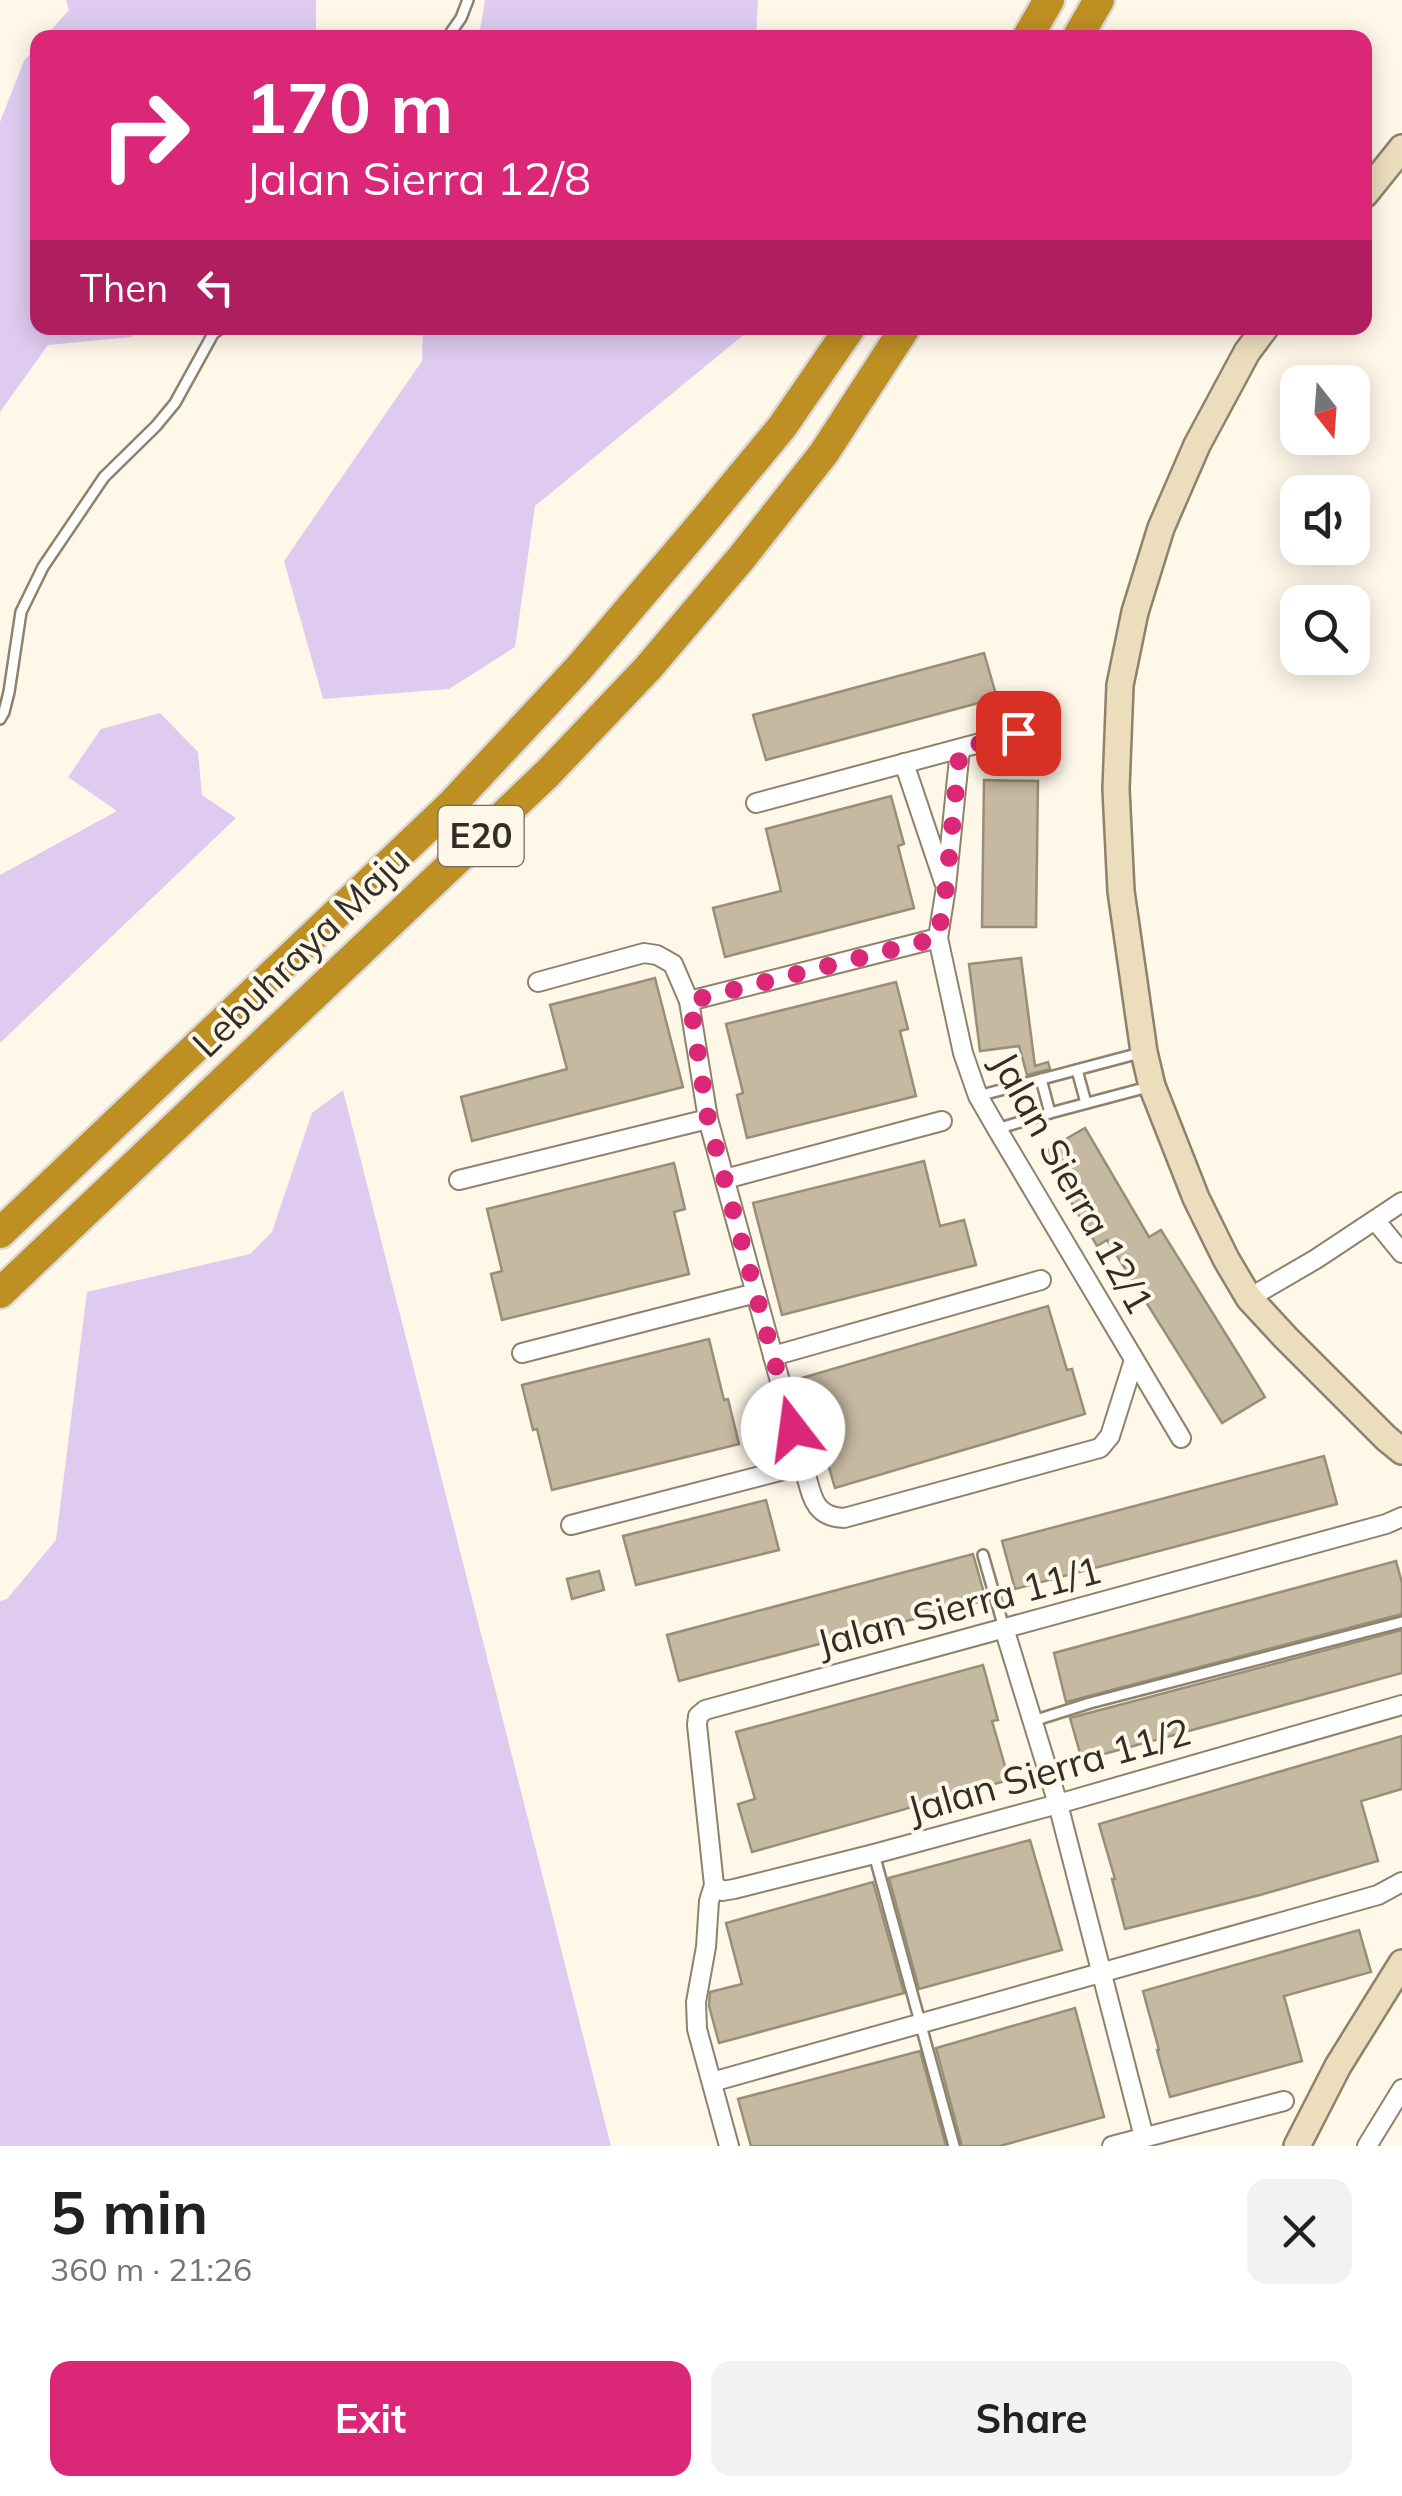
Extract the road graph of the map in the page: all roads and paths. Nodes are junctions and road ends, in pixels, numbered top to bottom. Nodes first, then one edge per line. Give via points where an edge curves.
1 (468, 0) edge
2 (1049, 0) edge
3 (1099, 0) edge
4 (453, 30) edge
5 (1031, 30) edge
6 (1082, 30) edge
7 (1402, 148) edge
8 (1372, 185) edge
9 (212, 335) edge
10 (845, 335) edge
11 (900, 335) edge
12 (1260, 335) edge
13 (0, 719) edge
14 (1048, 724) dead end
15 (960, 749) junction
16 (904, 763) junction
17 (756, 804) dead end
18 (946, 888) junction
19 (938, 938) junction
20 (538, 982) dead end
21 (690, 1001) junction
22 (1144, 1052) junction
23 (1076, 1070) junction
24 (1041, 1080) junction
25 (1152, 1086) junction
26 (978, 1096) junction
27 (1086, 1103) junction
28 (1050, 1113) junction
29 (708, 1119) junction
30 (942, 1121) dead end
31 (997, 1130) junction
32 (724, 1179) junction
33 (459, 1180) dead end
34 (1402, 1202) edge
35 (1375, 1220) junction
36 (0, 1233) edge
37 (1402, 1253) edge
38 (1042, 1280) dead end
39 (756, 1292) junction
40 (0, 1293) edge
41 (1249, 1298) junction
42 (522, 1353) dead end
43 (773, 1356) junction
44 (1134, 1360) junction
45 (1181, 1438) dead end
46 (1402, 1451) edge
47 (803, 1465) junction
48 (1402, 1518) edge
49 (571, 1525) dead end
50 (983, 1555) dead end
51 (1402, 1622) edge
52 (1004, 1628) junction
53 (1402, 1705) edge
54 (1032, 1722) junction
55 (1058, 1804) junction
56 (874, 1854) junction
57 (1402, 1882) edge
58 (714, 1885) junction
59 (1402, 1963) edge
60 (1103, 1973) junction
61 (922, 2023) junction
62 (712, 2082) junction
63 (1402, 2088) edge
64 (1284, 2101) dead end
65 (1144, 2137) junction
66 (730, 2146) edge
67 (954, 2146) edge
68 (1112, 2146) edge
69 (1297, 2146) edge
70 (1367, 2146) edge

1 - 4 lane
2 - 5 highway
3 - 6 highway
7 - 8 street
9 - 13 lane via 175,403 104,477 43,567 21,612
10 - 36 highway, Lebuhraya Maju / E20 via 782,428 516,737
11 - 40 highway, Lebuhraya Maju / E20 via 824,453 648,668 548,773
12 - 22 street via 1197,445 1161,528 1122,670 1120,874
14 - 15 street
15 - 16 street
15 - 18 street, Jalan Sierra 12/1
16 - 17 street
16 - 18 street
18 - 19 street, Jalan Sierra 12/1
19 - 21 street
19 - 26 street, Jalan Sierra 12/1
20 - 21 street via 644,953 673,964
21 - 29 street
22 - 23 lane
22 - 25 street
23 - 24 lane
23 - 27 lane
24 - 26 lane
24 - 28 lane
25 - 27 lane
25 - 41 street via 1196,1198
26 - 31 street, Jalan Sierra 12/1
27 - 28 lane
28 - 31 lane
29 - 32 street
29 - 33 street
30 - 32 street
31 - 44 street, Jalan Sierra 12/1
32 - 39 street
34 - 35 street
35 - 37 street
35 - 41 street
38 - 43 street
39 - 42 street
39 - 43 street
41 - 46 street
43 - 47 street
44 - 45 street, Jalan Sierra 12/1
44 - 47 street via 1110,1436 1100,1448 844,1518 818,1511
47 - 49 street
48 - 52 street, Jalan Sierra 11/1
50 - 52 lane
51 - 54 lane
52 - 54 street
52 - 58 street, Jalan Sierra 11/1 via 704,1710 697,1725
53 - 55 street, Jalan Sierra 11/2
54 - 55 street
55 - 56 street, Jalan Sierra 11/2
55 - 60 street
56 - 58 street, Jalan Sierra 11/2 via 734,1889
56 - 61 lane
57 - 60 street via 1378,1895
58 - 62 street, Jalan Sierra 11/1 via 696,2002
59 - 69 street
60 - 61 street
60 - 65 street
61 - 62 street
61 - 67 lane
62 - 66 street, Jalan Sierra 11/1
63 - 70 street
64 - 65 street
65 - 68 street

